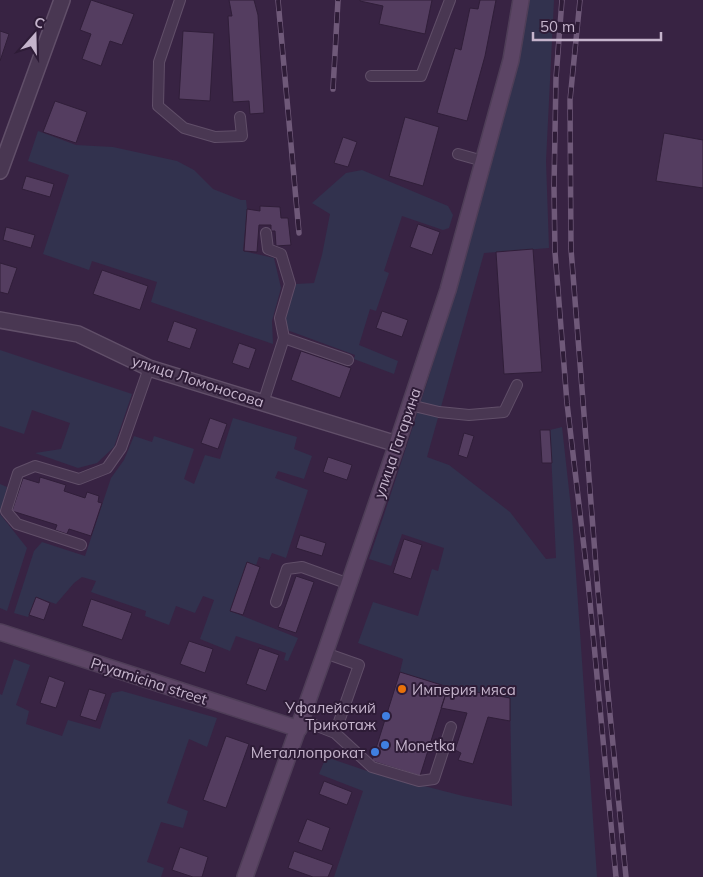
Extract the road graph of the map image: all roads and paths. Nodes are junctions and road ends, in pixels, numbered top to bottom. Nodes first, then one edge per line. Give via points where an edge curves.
1 (62, 0) edge
2 (180, 0) edge
3 (450, 0) edge
4 (520, 0) edge
5 (372, 76) dead end
6 (240, 117) dead end
7 (458, 154) dead end
8 (483, 161) junction
9 (0, 171) edge
10 (266, 233) dead end
11 (0, 320) edge
12 (284, 338) junction
13 (348, 360) dead end
14 (149, 368) junction
15 (518, 385) dead end
16 (263, 402) junction
17 (410, 405) junction
18 (398, 444) junction
19 (81, 545) dead end
20 (349, 584) junction
21 (276, 602) dead end
22 (0, 632) edge
23 (325, 653) junction
24 (300, 725) junction
25 (451, 727) dead end
26 (335, 733) junction
27 (245, 877) edge

1 - 9 street
2 - 6 lane via 159,62 158,106 184,128 215,137 242,136
3 - 5 lane via 422,76
4 - 8 street, улица Гагарина via 511,60
7 - 8 lane
8 - 17 street, улица Гагарина via 448,290
10 - 12 lane via 268,249 281,254 290,284 280,318
11 - 14 street, улица Ломоносова via 78,334
12 - 13 lane
12 - 16 lane
14 - 16 street, улица Ломоносова
14 - 19 lane via 121,448 106,468 79,479 35,466 18,473 6,511 17,524
15 - 17 lane via 504,412 469,415
16 - 18 street, улица Ломоносова
17 - 18 street, улица Гагарина
18 - 20 street, улица Гагарина
20 - 21 lane via 302,567 287,569
20 - 23 street, улица Гагарина
22 - 24 street, Pryamicina street
23 - 24 street, улица Гагарина
23 - 26 lane via 359,666
24 - 26 lane
24 - 27 street, улица Гагарина
25 - 26 lane via 434,779 419,781 372,767

